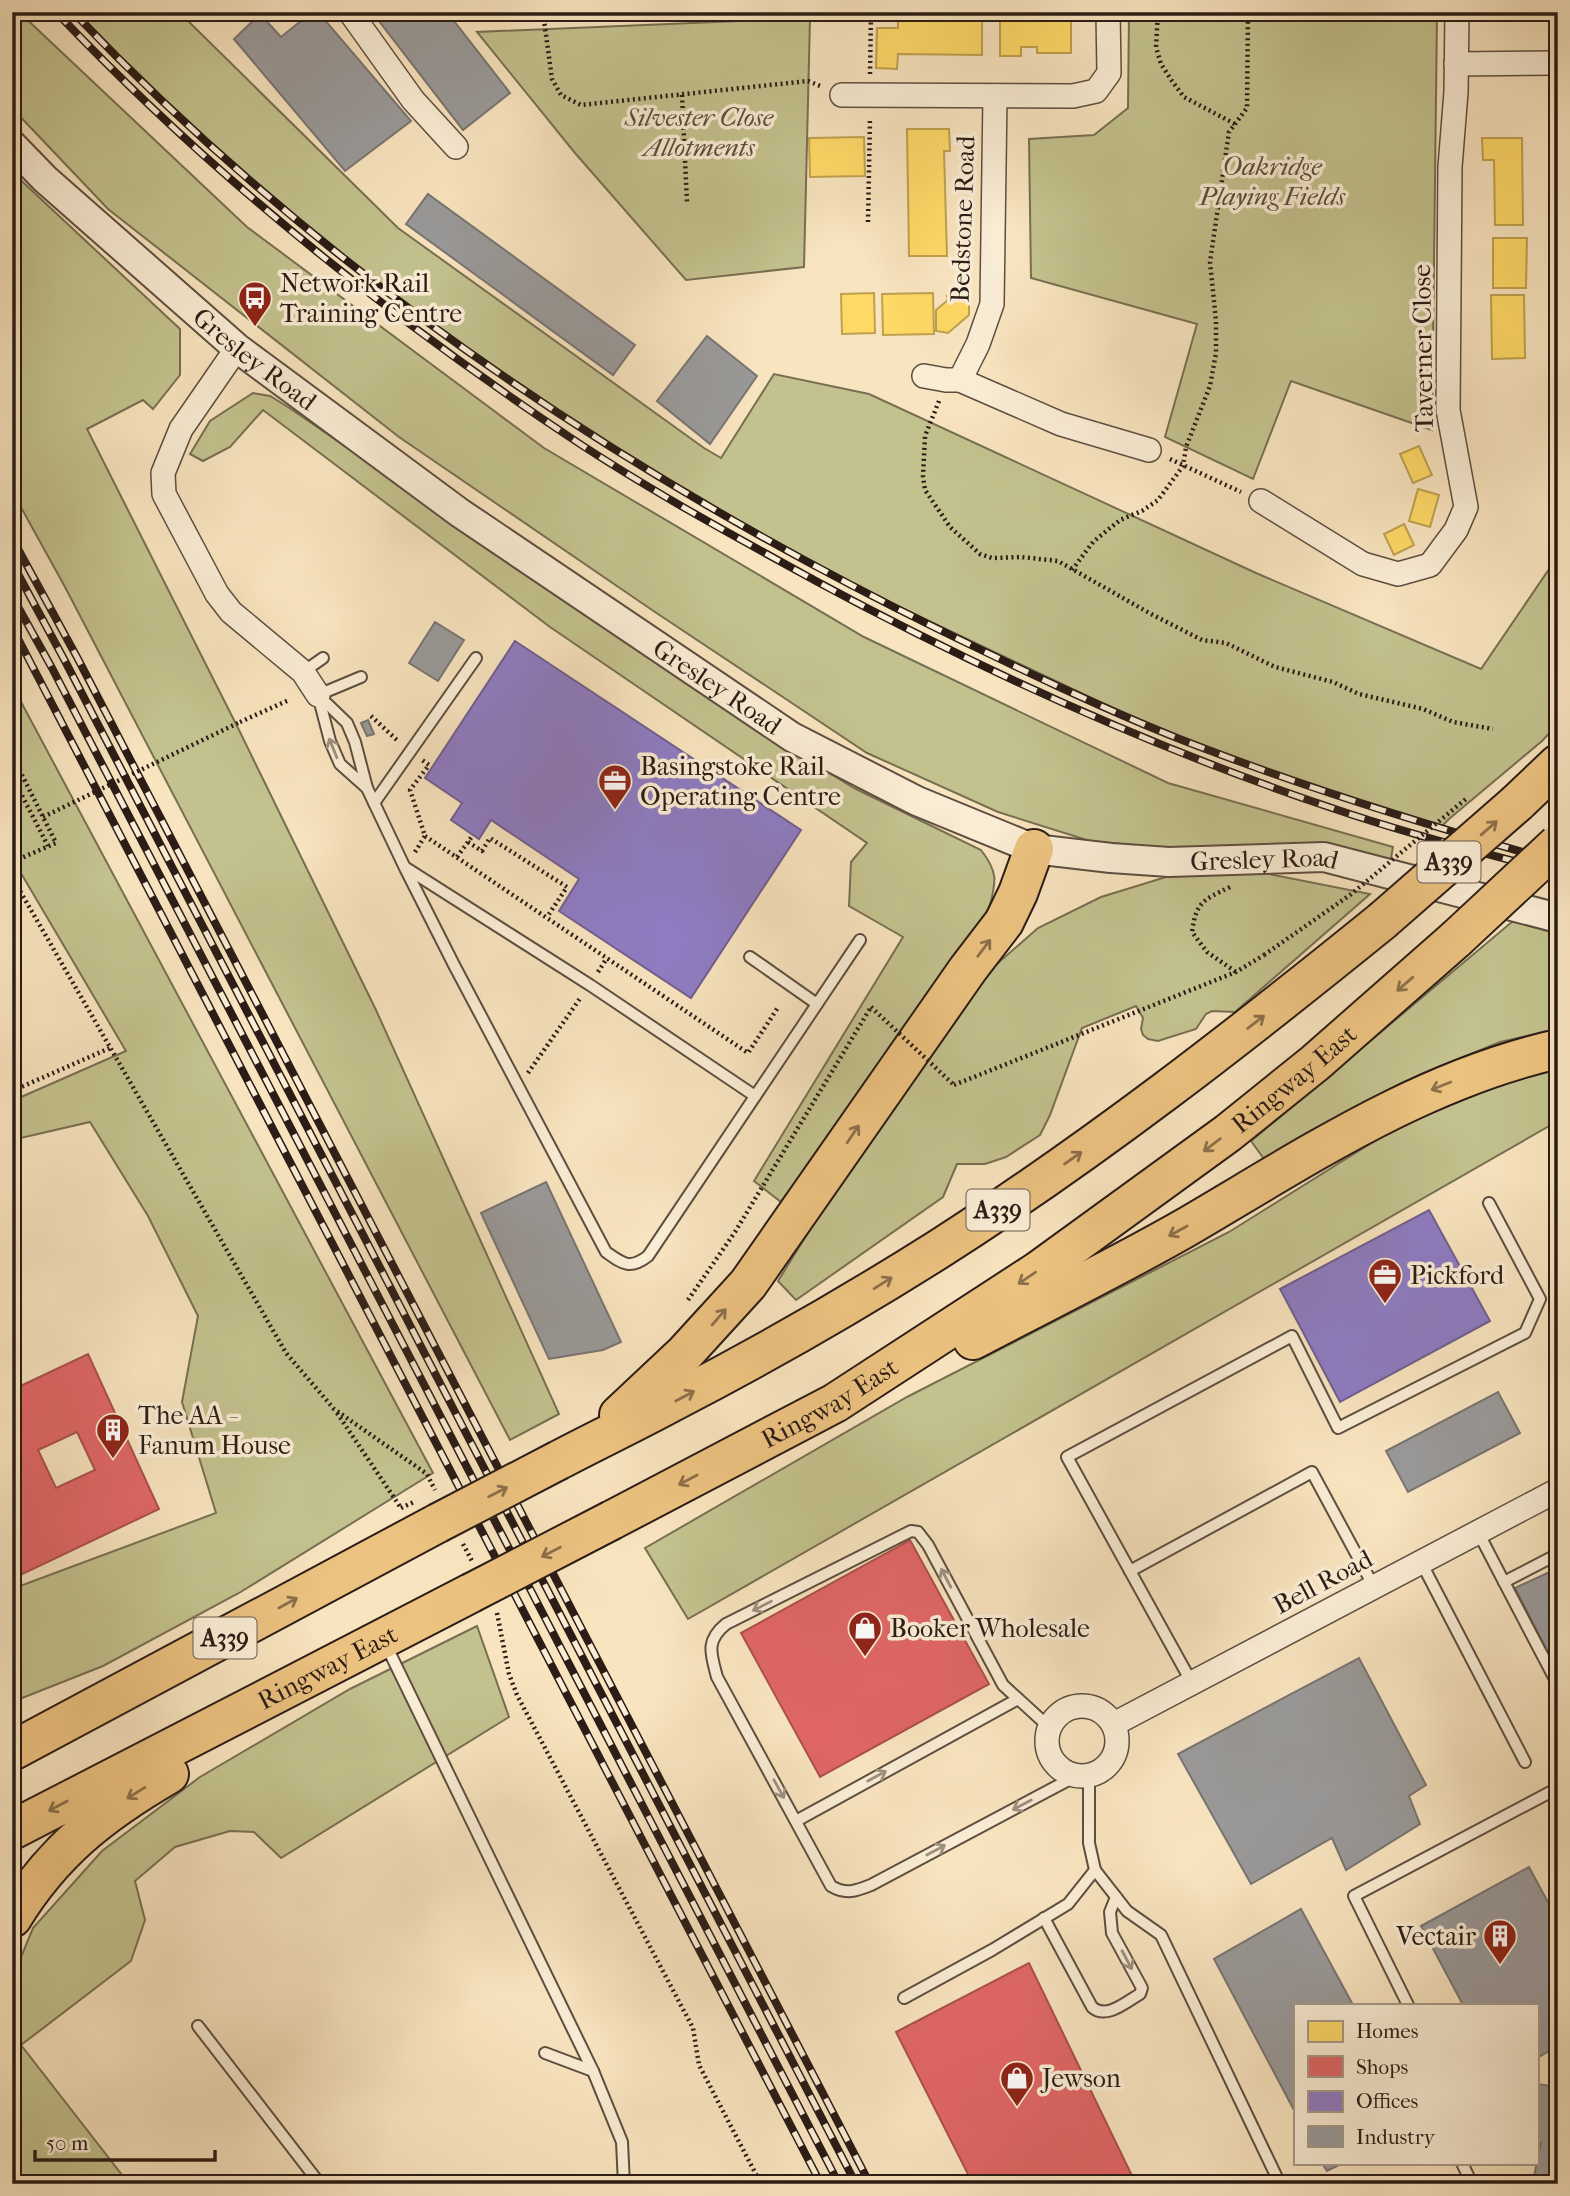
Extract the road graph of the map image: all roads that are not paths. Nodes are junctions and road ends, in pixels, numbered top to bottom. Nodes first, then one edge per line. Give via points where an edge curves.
1 (349, 12) edge
2 (1108, 12) edge
3 (1457, 12) edge
4 (1558, 63) edge
5 (1456, 64) junction
6 (842, 95) dead end
7 (995, 96) junction
8 (12, 145) edge
9 (456, 147) dead end
10 (237, 348) junction
11 (1149, 450) road end
12 (1261, 501) road end
13 (323, 658) dead end
14 (476, 658) dead end
15 (303, 672) junction
16 (361, 677) dead end
17 (318, 695) junction
18 (1558, 764) edge
19 (367, 788) junction
20 (374, 803) junction
21 (1558, 844) edge
22 (1034, 849) junction
23 (405, 867) junction
24 (1558, 918) edge
25 (859, 940) dead end
26 (750, 957) dead end
27 (817, 1004) junction
28 (1558, 1048) edge
29 (755, 1096) junction
30 (1489, 1203) dead end
31 (835, 1403) junction
32 (570, 1455) junction
33 (1558, 1490) edge
34 (1478, 1532) junction
35 (1558, 1554) edge
36 (1421, 1562) junction
37 (1130, 1571) junction
38 (1504, 1582) junction
39 (1374, 1587) junction
40 (383, 1639) junction
41 (152, 1678) junction
42 (1192, 1683) junction
43 (293, 1685) junction
44 (1558, 1685) edge
45 (1018, 1699) junction
46 (12, 1722) edge
47 (1114, 1724) junction
48 (1049, 1727) junction
49 (12, 1751) edge
50 (1525, 1762) dead end
51 (1083, 1775) junction
52 (1558, 1788) edge
53 (796, 1821) junction
54 (12, 1830) edge
55 (1095, 1870) junction
56 (1116, 1897) junction
57 (12, 1918) edge
58 (1044, 1918) junction
59 (904, 1998) dead end
60 (1408, 2004) edge
61 (198, 2026) dead end
62 (545, 2053) dead end
63 (593, 2071) junction
64 (1462, 2164) edge
65 (320, 2184) edge
66 (624, 2184) edge
67 (1280, 2184) edge
68 (1472, 2184) edge

1 - 9 street via 413,100
2 - 7 street via 1109,73 1096,91 1073,96
3 - 5 street, Taverner Close
4 - 5 street
5 - 12 street, Taverner Close via 1450,167 1448,410 1466,507 1456,530 1430,565 1398,573 1363,564
6 - 7 street
7 - 11 street, Bedstone Road via 992,304 978,344 944,379 1062,424
8 - 10 street, Gresley Road
10 - 15 street via 181,429 163,472 164,494 231,612
10 - 22 street, Gresley Road via 460,513 792,737 916,801
13 - 15 lane
14 - 20 lane
15 - 17 street
16 - 17 lane
17 - 19 lane via 347,723
19 -> 17 lane via 340,764
32 -> 18 highway, A339, bridge via 736,1369 867,1293 1130,1119 1382,921
19 - 20 lane
20 - 23 lane
21 -> 31 highway, Ringway East / A339, bridge via 1315,1063 1217,1141 1038,1270
22 - 24 street, Gresley Road via 1169,862 1324,857
32 -> 22 highway via 685,1353 748,1284 1004,922
23 - 29 lane
23 - 29 lane via 606,1252 623,1265 639,1264 648,1256
25 - 27 lane
26 - 27 lane
27 - 29 lane
28 -> 31 highway via 1472,1074 1396,1106 1052,1298
30 - 37 lane via 1540,1299 1525,1333 1338,1428 1292,1336 1067,1457
31 -> 40 highway, Ringway East / A339, bridge via 612,1520 484,1601
41 -> 32 highway, A339, bridge
33 - 34 street, Bell Road
34 - 36 street, Bell Road
34 - 38 lane
35 - 38 lane
36 - 39 street, Bell Road
36 - 50 lane
37 - 39 lane via 1312,1472
37 - 42 lane
38 - 44 lane
39 - 42 street, Bell Road
40 - 43 highway, Ringway East / A339
40 - 63 lane
41 - 46 highway
41 - 49 highway, A339
42 - 47 street, Bell Road
43 -> 54 highway, Ringway East / A339
43 -> 57 highway via 192,1760 138,1791 83,1832 45,1870
45 - 48 lane
53 -> 45 lane
45 -> 53 lane via 1003,1685 918,1532 911,1531 726,1624 712,1642 717,1676
47 - 48 street via 1096,1708 1083,1705 1071,1707
47 - 51 street via 1116,1751 1106,1767
48 - 51 street via 1047,1745 1054,1762 1065,1771
51 - 53 lane via 853,1892 831,1886
51 - 55 lane
52 - 60 lane via 1354,1896
55 - 56 lane
55 - 58 lane via 1068,1903
56 -> 58 lane via 1110,1912 1112,1933 1142,1988 1140,1994 1104,2014 1091,2007
56 - 67 lane via 1127,1911 1161,1935
58 - 59 lane
61 - 65 lane
62 - 63 lane
63 - 66 lane via 622,2142
64 - 68 lane

